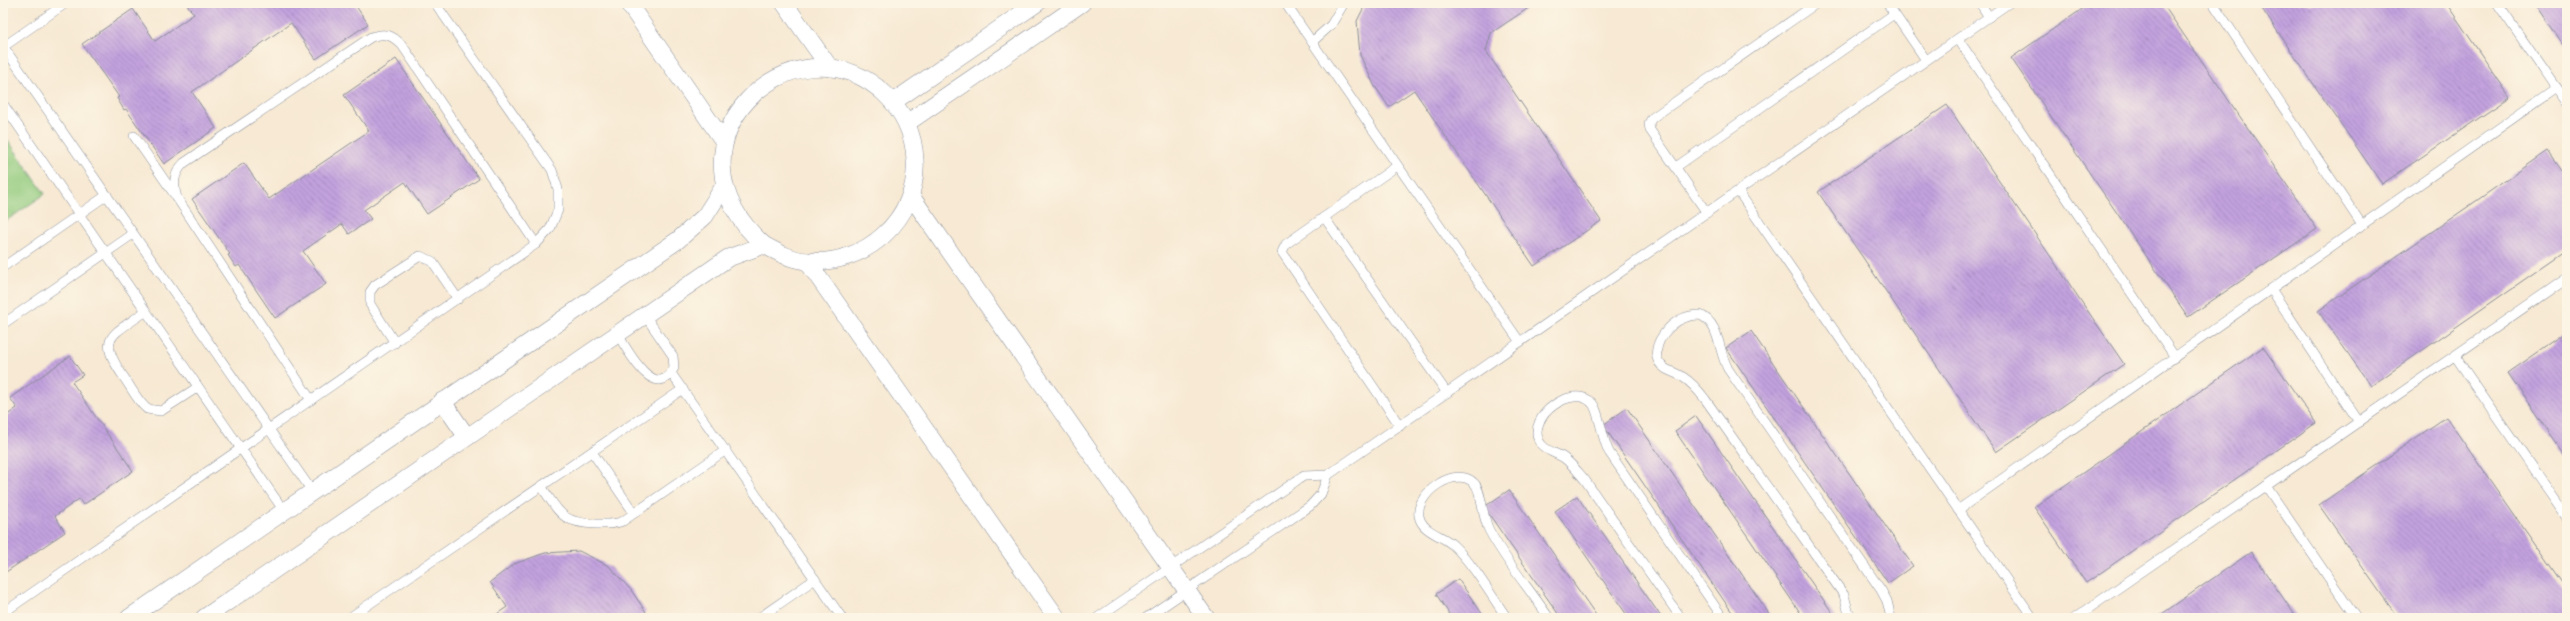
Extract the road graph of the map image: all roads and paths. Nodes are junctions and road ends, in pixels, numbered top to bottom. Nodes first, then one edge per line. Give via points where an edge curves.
1 (66, 3) edge
2 (435, 3) edge
3 (628, 3) edge
4 (784, 3) edge
5 (1037, 3) edge
6 (1082, 3) edge
7 (1285, 3) edge
8 (1344, 3) edge
9 (1816, 3) edge
10 (1887, 3) edge
11 (1980, 3) edge
12 (2010, 3) edge
13 (2213, 3) edge
14 (2497, 3) edge
15 (1894, 14) junction
16 (1989, 17) junction
17 (1958, 39) junction
18 (1312, 42) junction
19 (3, 46) edge
20 (1926, 60) junction
21 (830, 68) junction
22 (2556, 88) junction
23 (893, 102) junction
24 (3, 104) edge
25 (2567, 104) edge
26 (907, 123) junction
27 (134, 136) dead end
28 (724, 142) junction
29 (1397, 166) junction
30 (1676, 167) junction
31 (724, 186) junction
32 (1738, 191) junction
33 (107, 195) junction
34 (911, 196) junction
35 (177, 198) junction
36 (1707, 213) junction
37 (79, 215) junction
38 (1324, 217) junction
39 (2362, 225) junction
40 (133, 234) junction
41 (536, 244) junction
42 (764, 245) junction
43 (106, 253) junction
44 (807, 261) junction
45 (3, 268) edge
46 (2567, 278) edge
47 (2270, 289) junction
48 (458, 299) junction
49 (146, 311) junction
50 (644, 314) junction
51 (3, 324) edge
52 (616, 333) junction
53 (395, 342) junction
54 (1520, 342) junction
55 (2175, 356) junction
56 (2455, 356) junction
57 (671, 373) junction
58 (198, 387) junction
59 (683, 389) junction
60 (1446, 393) junction
61 (311, 400) junction
62 (442, 401) junction
63 (2359, 422) junction
64 (1400, 426) junction
65 (269, 429) junction
66 (467, 437) junction
67 (241, 449) junction
68 (726, 450) junction
69 (592, 452) junction
70 (1328, 475) junction
71 (541, 486) junction
72 (2266, 486) junction
73 (312, 491) junction
74 (1958, 510) junction
75 (284, 511) junction
76 (634, 513) junction
77 (2567, 518) edge
78 (1170, 568) junction
79 (815, 579) junction
80 (1186, 591) junction
81 (3, 613) edge
82 (129, 618) edge
83 (204, 618) edge
84 (349, 618) edge
85 (759, 618) edge
86 (842, 618) edge
87 (1057, 618) edge
88 (1096, 618) edge
89 (1146, 618) edge
90 (1206, 618) edge
91 (1507, 618) edge
92 (1550, 618) edge
93 (1681, 618) edge
94 (1724, 618) edge
95 (1850, 618) edge
96 (1891, 618) edge
97 (2033, 618) edge
98 (2075, 618) edge
99 (2356, 618) edge

1 - 19 lane
2 - 41 lane via 552,170 559,200 558,210 550,229
3 - 28 street
4 - 21 street
5 - 23 street
6 - 26 street
7 - 18 lane
8 - 18 lane via 1331,25
9 - 30 lane via 1652,118 1650,130
10 - 15 lane
11 - 16 lane
12 - 16 lane
13 - 39 lane
14 - 22 lane
15 - 20 lane
15 - 30 lane
16 - 17 lane
17 - 20 lane
17 - 55 lane
18 - 29 lane
19 - 33 lane
20 - 32 lane
21 - 23 street via 853,74 875,85
21 - 28 street via 802,69 775,78 752,94 735,116
22 - 25 lane
22 - 39 lane
23 - 26 street
24 - 37 lane
26 - 34 street via 914,147 916,171
27 - 35 lane
28 - 31 street via 721,164
29 - 38 lane
29 - 54 lane
30 - 36 lane
31 - 42 street via 732,209 746,229
31 - 62 street via 705,216 683,236
32 - 36 lane
32 - 74 lane
33 - 37 lane
33 - 40 lane
34 - 44 street via 895,225 870,247 840,260
34 - 78 street
35 - 41 lane via 174,177 184,163 371,37 380,33 388,34 402,44
35 - 61 lane
36 - 54 lane
37 - 43 lane
37 - 45 lane
38 - 60 lane
38 - 64 lane via 1286,244 1282,252
39 - 47 lane
40 - 43 lane
40 - 65 lane
41 - 48 lane
42 - 44 street via 784,256
42 - 50 street via 728,258
43 - 49 lane
43 - 51 lane
44 - 87 street
46 - 56 lane
47 - 55 lane
47 - 63 lane
48 - 53 lane
48 - 53 lane via 432,261 420,256 411,260 376,285 369,296 370,304
49 - 58 lane
49 - 58 lane via 115,333 109,347 110,356 140,402 151,411 161,411
50 - 52 street
50 - 57 lane via 674,356 674,368
52 - 57 lane via 645,375 656,380
52 - 66 street
53 - 61 lane
54 - 60 lane
55 - 74 lane
56 - 63 lane
56 - 77 lane
57 - 59 lane
58 - 67 lane
59 - 68 lane
59 - 69 lane
60 - 64 lane
61 - 65 lane
62 - 66 street
62 - 73 street
63 - 72 lane
64 - 70 lane
65 - 67 lane
65 - 73 lane
66 - 83 street
67 - 75 lane
67 - 81 lane
68 - 76 lane
68 - 79 lane
69 - 71 lane
69 - 76 lane
70 - 78 lane via 1304,476
70 - 80 lane via 1321,494 1310,506
71 - 76 lane via 560,514 576,524 614,524
71 - 84 lane
72 - 98 lane
72 - 99 lane
73 - 75 street
74 - 97 lane
75 - 82 street
78 - 80 street
78 - 88 lane
79 - 85 lane
79 - 86 lane
80 - 89 lane
80 - 90 street
91 - 92 lane via 1460,552 1420,521 1419,508 1422,502 1427,494 1442,482 1464,478 1475,484 1490,532
93 - 94 lane via 1585,480 1571,464 1547,450 1539,440 1537,434 1540,421 1561,402 1576,397 1593,404 1608,452
95 - 96 lane via 1849,607 1841,590 1705,398 1691,383 1667,369 1658,360 1658,341 1679,321 1700,315 1711,322 1717,333 1719,350 1728,369 1881,590

